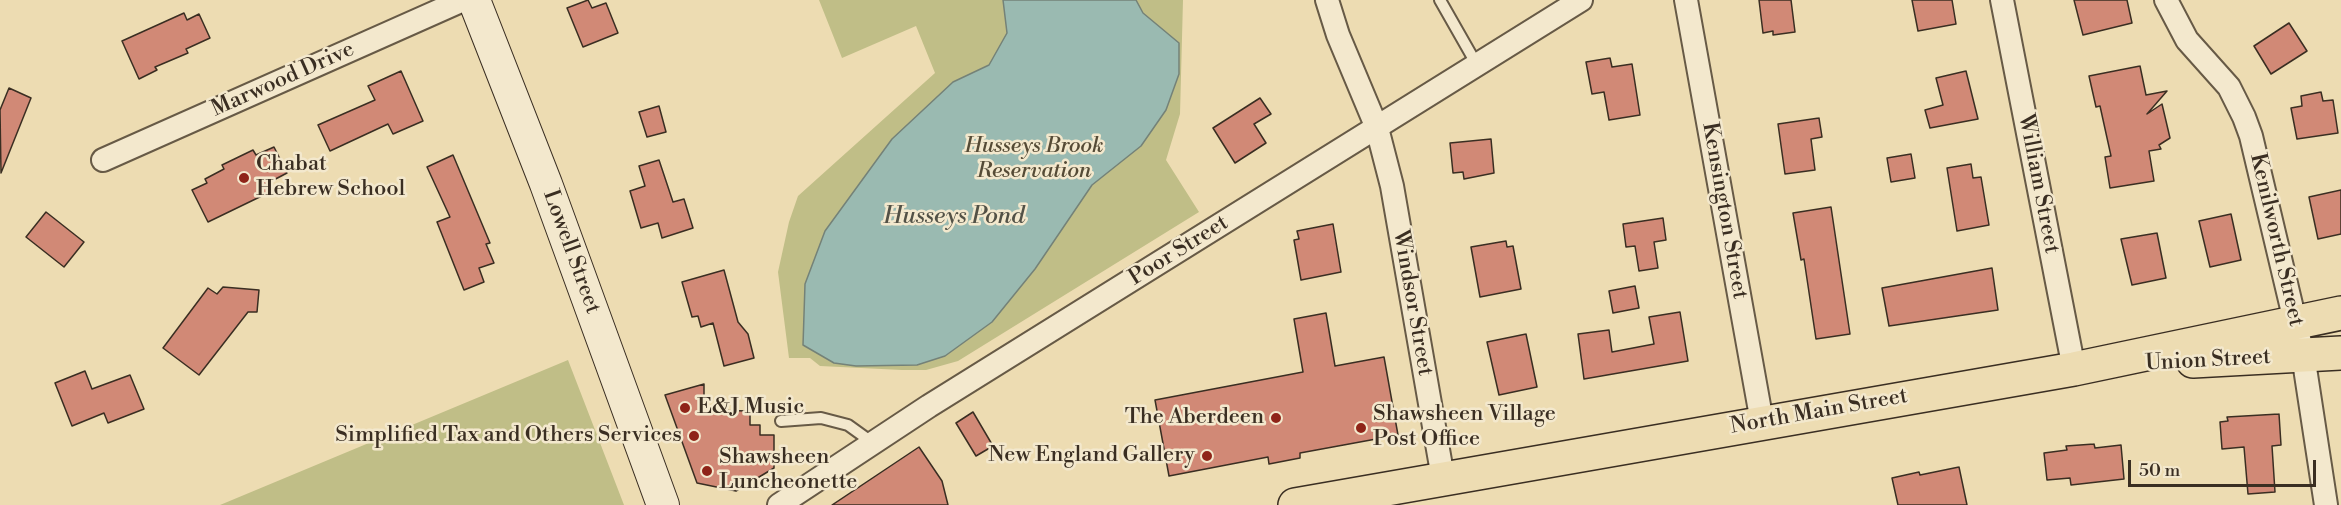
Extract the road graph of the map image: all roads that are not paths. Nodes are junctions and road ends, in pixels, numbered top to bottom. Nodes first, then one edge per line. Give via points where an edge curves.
1 (463, 0) edge
2 (474, 0) edge
3 (1328, 0) edge
4 (1440, 0) edge
5 (1581, 0) edge
6 (1686, 0) edge
7 (2002, 0) edge
8 (2166, 0) edge
9 (1477, 65) junction
10 (1377, 128) junction
11 (102, 160) dead end
12 (2341, 313) edge
13 (2296, 323) junction
14 (2341, 352) edge
15 (2303, 355) junction
16 (2074, 369) junction
17 (781, 421) dead end
18 (1762, 422) junction
19 (873, 443) junction
20 (1443, 478) junction
21 (1309, 504) edge
22 (663, 505) edge
23 (779, 505) edge
24 (2326, 505) edge

1 - 11 street, Marwood Drive
2 - 22 main road, Lowell Street
3 - 10 street, Windsor Street via 1338,35
4 - 9 lane
5 - 9 street, Poor Street
6 - 18 street, Kensington Street
7 - 16 street, William Street
8 - 13 street, Kenilworth Street via 2187,40 2229,87 2244,117 2263,180
9 - 10 street, Poor Street
10 - 19 street, Poor Street
10 - 20 street, Windsor Street via 1392,186
12 - 13 main road, North Main Street
13 - 15 street, Kenilworth Street
13 - 16 main road, North Main Street
14 - 15 main road, Union Street
15 - 16 main road, Union Street
15 - 24 street, Kenilworth Street
16 - 18 main road, North Main Street
17 - 19 lane via 821,418 849,425
18 - 20 main road, North Main Street
19 - 23 street, Poor Street
20 - 21 main road, North Main Street via 1411,490

